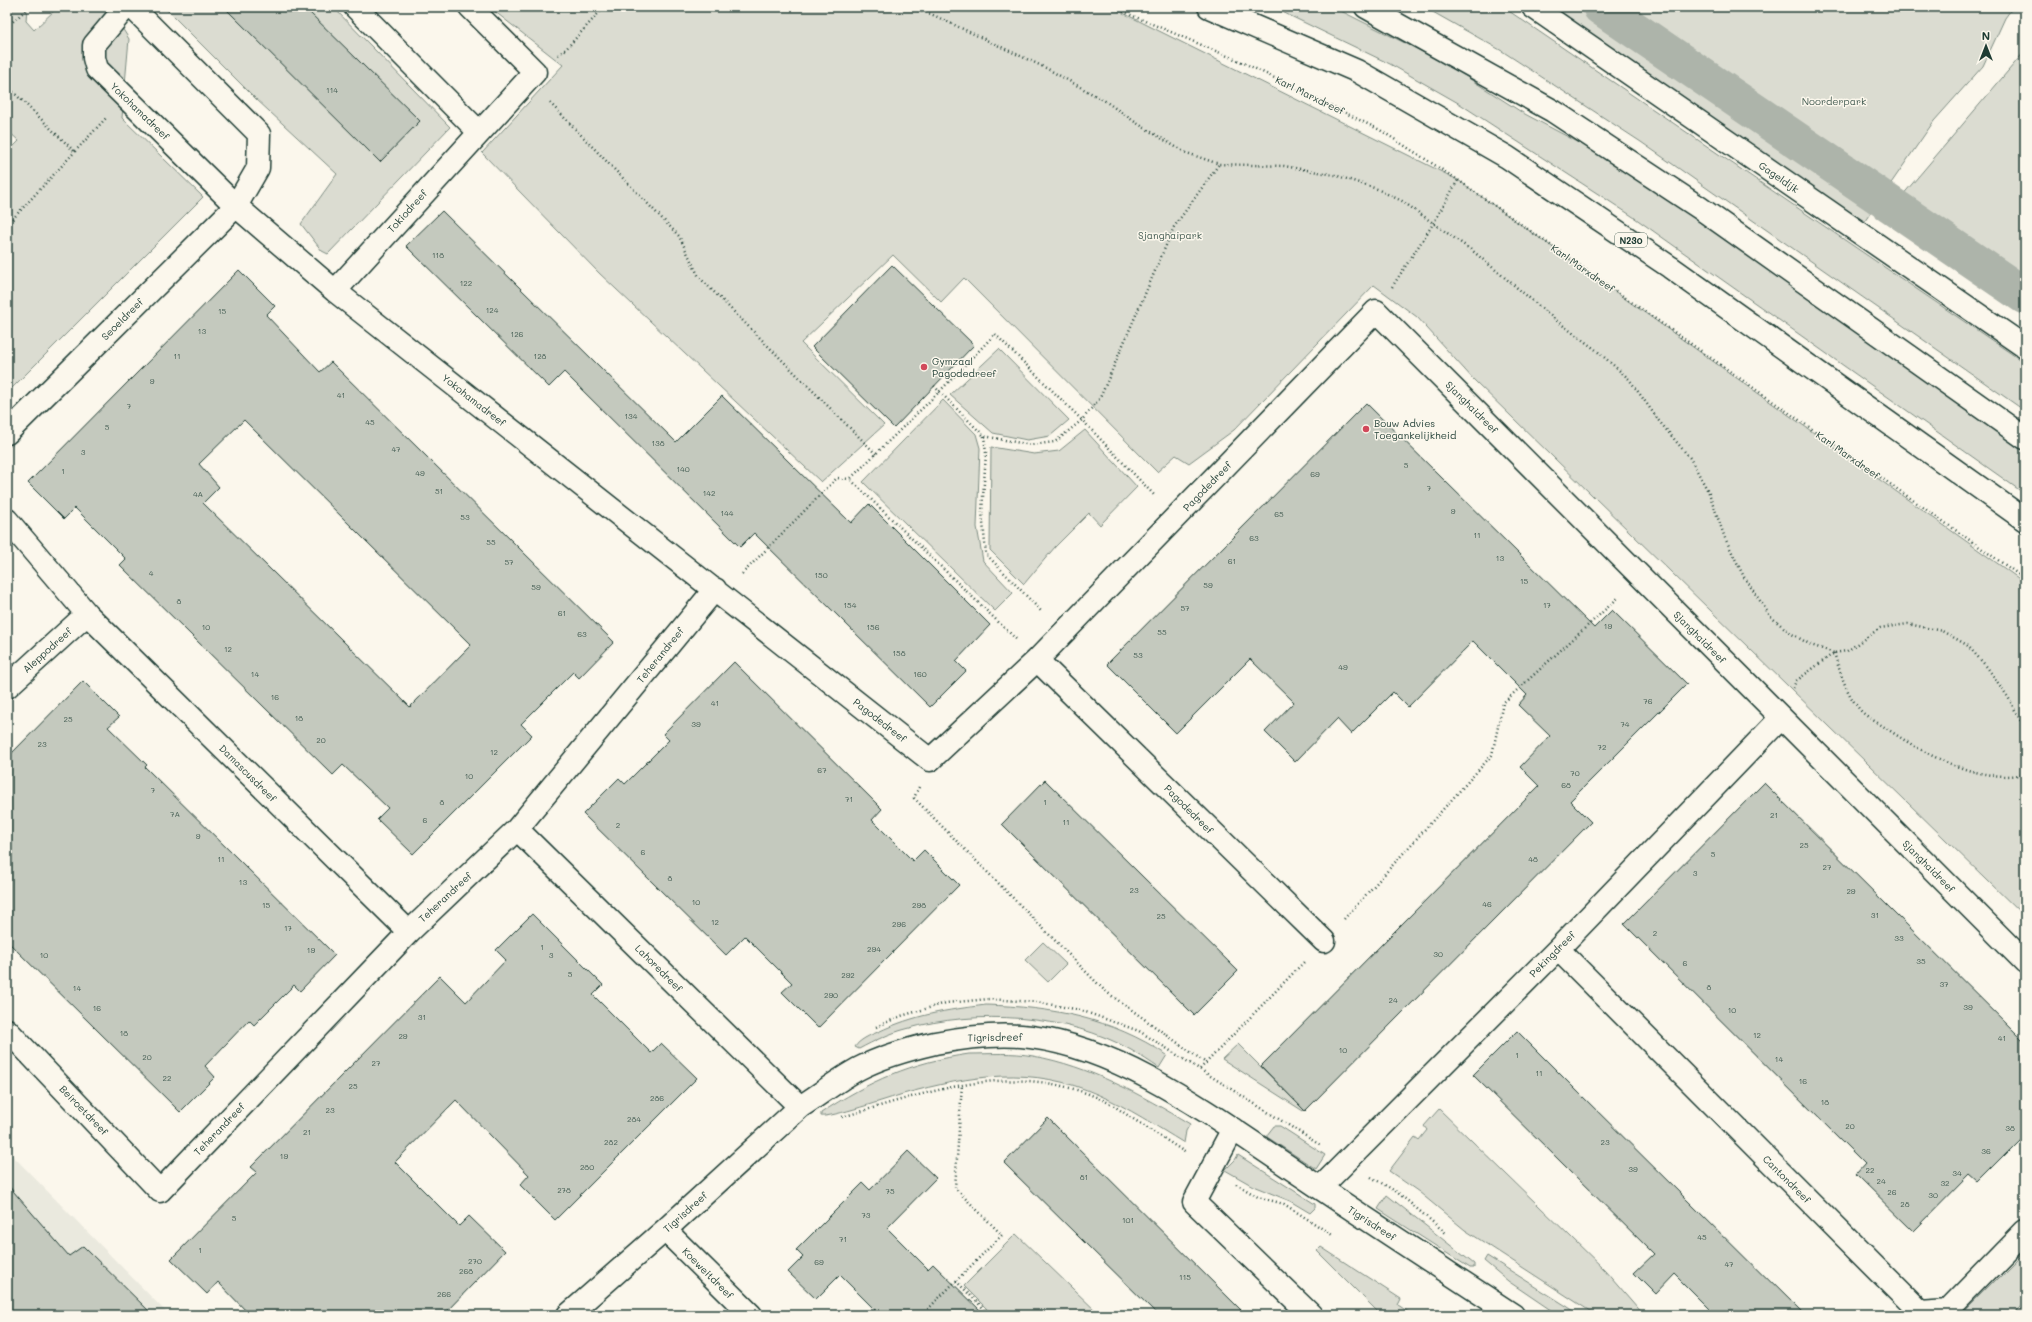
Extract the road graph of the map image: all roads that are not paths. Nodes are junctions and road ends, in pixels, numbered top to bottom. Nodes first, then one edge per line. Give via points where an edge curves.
1 (126, 7) edge
2 (132, 7) edge
3 (355, 7) edge
4 (470, 7) edge
5 (1209, 7) edge
6 (1366, 7) edge
7 (1533, 7) edge
8 (479, 132) junction
9 (236, 206) junction
10 (335, 291) junction
11 (1376, 311) joint
12 (2025, 347) edge
13 (7, 433) edge
14 (2025, 438) edge
15 (7, 520) edge
16 (2025, 520) edge
17 (718, 592) junction
18 (87, 614) junction
19 (1038, 660) junction
20 (7, 687) edge
21 (1781, 718) junction
22 (517, 829) junction
23 (408, 932) junction
24 (1324, 941) road end
25 (1558, 949) junction
26 (2025, 962) edge
27 (7, 1030) edge
28 (800, 1107) junction
29 (1232, 1129) junction
30 (1320, 1188) junction
31 (160, 1191) joint
32 (665, 1230) junction
33 (2025, 1232) edge
34 (568, 1315) edge
35 (751, 1315) edge
36 (1311, 1315) edge
37 (1513, 1315) edge

1 - 9 main road, Yokohamadreef via 94,45 97,69
2 - 9 main road via 259,134 258,168
3 - 8 main road
4 - 8 main road, Tokiodreef via 535,72
5 - 16 main road, N230 via 1357,70 1507,157 1670,267
6 - 14 main road via 1554,111 1700,208
7 - 12 main road, Gageldijk
8 - 10 main road, Tokiodreef
9 - 10 main road, Yokohamadreef
9 - 13 main road, Seoeldreef
10 - 17 main road, Yokohamadreef
11 - 19 main road, Pagodedreef
11 - 21 main road, Sjanghaidreef
15 - 18 main road
17 - 19 main road, Pagodedreef via 930,760
17 - 22 main road, Teherandreef
18 - 20 main road, Aleppodreef
18 - 23 main road, Damascusdreef
19 - 24 main road, Pagodedreef
21 - 25 main road, Pekingdreef
21 - 26 main road, Sjanghaidreef
22 - 23 main road, Teherandreef
22 - 28 main road, Lahoredreef
23 - 31 main road, Teherandreef
25 - 30 main road, Pekingdreef
25 - 33 main road, Cantondreef via 1920,1312 1949,1310
27 - 31 main road, Beiroetdreef
28 - 29 main road, Tigrisdreef via 859,1069 910,1049 959,1038 996,1035 1031,1037 1097,1054 1175,1093
28 - 32 main road, Tigrisdreef
29 - 30 main road, Tigrisdreef
29 - 36 main road via 1194,1202
30 - 37 main road, Tigrisdreef
32 - 34 main road, Tigrisdreef
32 - 35 main road, Koeweitdreef

